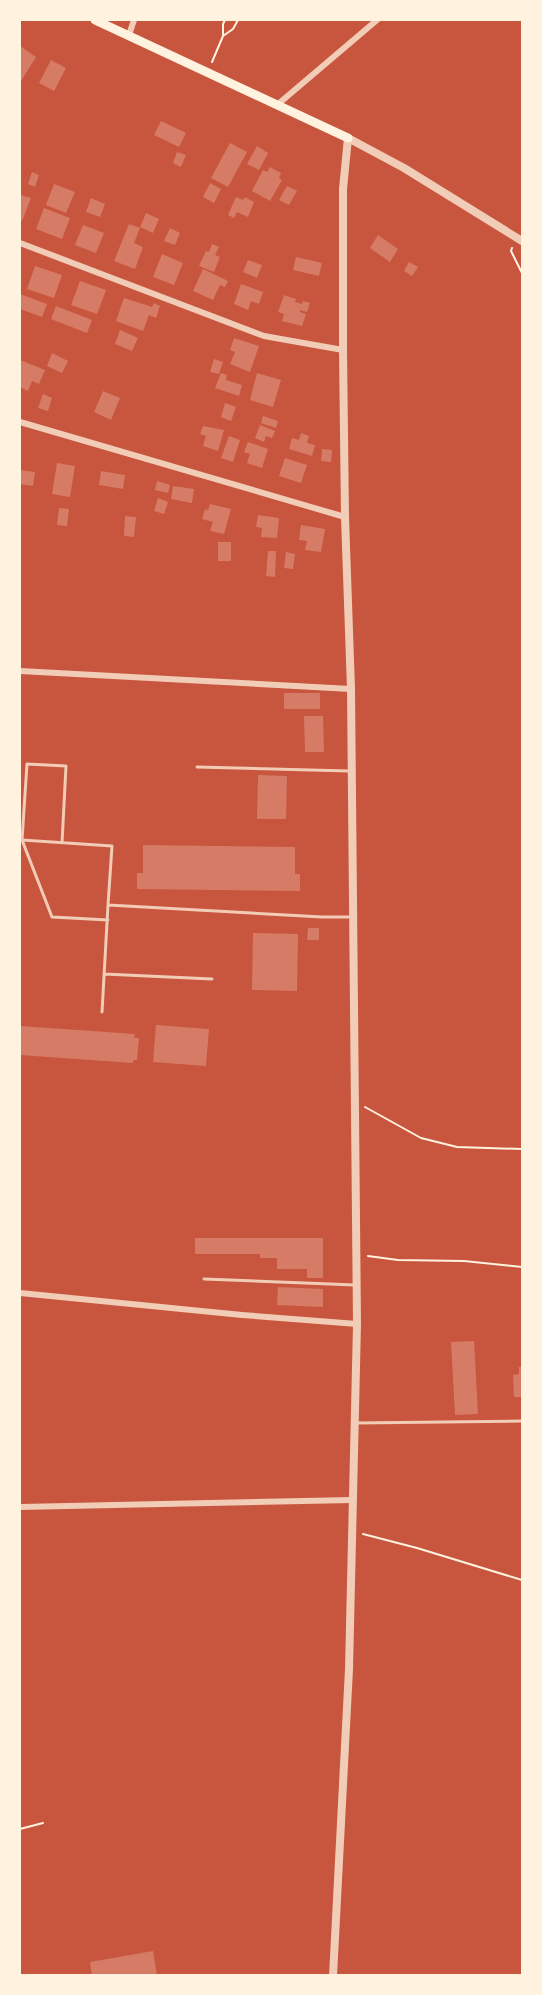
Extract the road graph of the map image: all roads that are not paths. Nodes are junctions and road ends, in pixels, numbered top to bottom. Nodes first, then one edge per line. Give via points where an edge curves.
1 (95, 20) edge
2 (134, 20) edge
3 (377, 20) edge
4 (129, 35) junction
5 (277, 105) junction
6 (348, 138) junction
7 (519, 238) edge
8 (20, 243) edge
9 (343, 351) junction
10 (20, 422) edge
11 (345, 517) junction
12 (20, 671) edge
13 (351, 689) junction
14 (197, 767) dead end
15 (351, 771) junction
16 (22, 840) junction
17 (62, 843) junction
18 (108, 905) junction
19 (352, 917) junction
20 (108, 920) junction
21 (104, 974) junction
22 (212, 979) dead end
23 (102, 1012) dead end
24 (204, 1280) dead end
25 (356, 1285) junction
26 (20, 1293) edge
27 (357, 1324) junction
28 (522, 1421) edge
29 (354, 1423) junction
30 (352, 1500) junction
31 (20, 1508) edge
32 (330, 1975) edge

1 - 4 main road
2 - 4 street
3 - 5 street
4 - 5 main road
5 - 6 main road
6 - 7 street
6 - 9 street via 343,189
8 - 9 street via 264,336
9 - 11 street
10 - 11 street
11 - 13 street
12 - 13 street
13 - 15 street
14 - 15 lane
15 - 19 street
16 - 17 lane
16 - 17 lane via 27,764 56,765 66,766
16 - 20 lane via 52,917
17 - 18 lane via 112,846
18 - 19 lane
18 - 20 lane
19 - 25 street
20 - 21 lane
21 - 22 lane
21 - 23 lane
24 - 25 lane
25 - 27 street
26 - 27 street
27 - 29 street
28 - 29 lane
29 - 30 street
30 - 31 street
30 - 32 street via 349,1669

